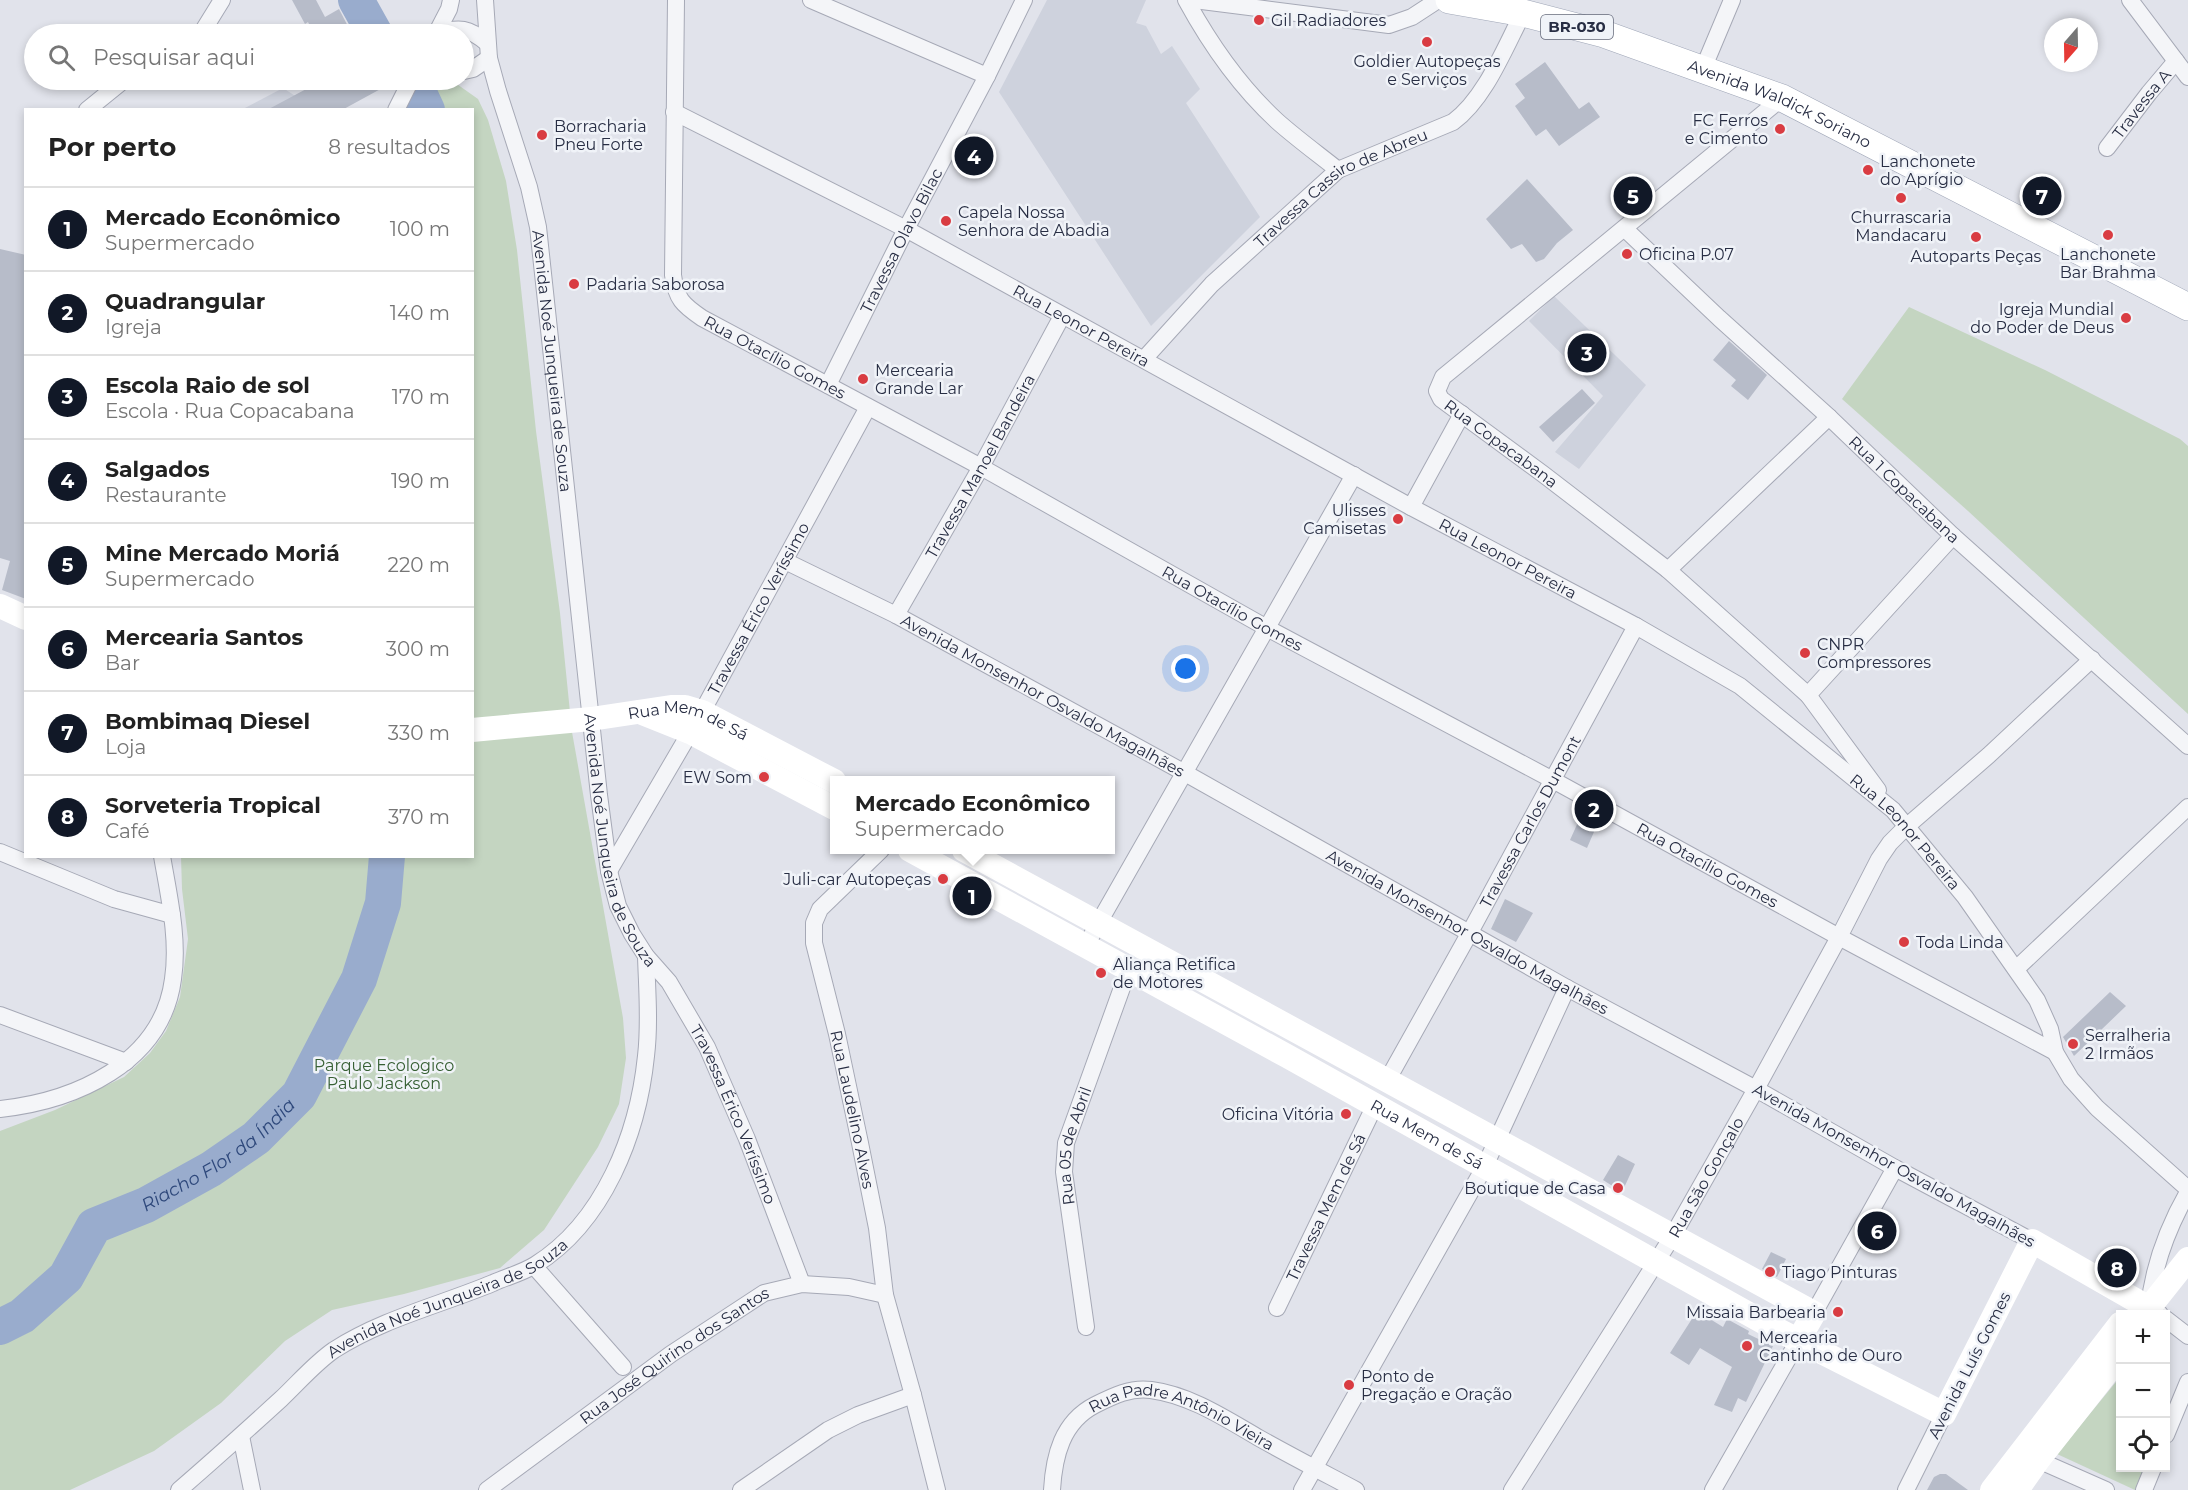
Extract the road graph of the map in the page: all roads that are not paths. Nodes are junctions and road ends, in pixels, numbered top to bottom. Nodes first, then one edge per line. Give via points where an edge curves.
1 (222, 0) edge
2 (451, 0) edge
3 (485, 0) edge
4 (676, 0) edge
5 (811, 0) edge
6 (1024, 0) edge
7 (1186, 0) edge
8 (1194, 0) edge
9 (1438, 0) edge
10 (1449, 0) edge
11 (1732, 0) edge
12 (2130, 0) edge
13 (1523, 13) junction
14 (207, 24) edge
15 (441, 24) edge
16 (474, 35) edge
17 (488, 51) junction
18 (2176, 61) junction
19 (474, 68) edge
20 (1703, 69) junction
21 (987, 76) junction
22 (2188, 77) edge
23 (112, 90) edge
24 (406, 90) edge
25 (1782, 98) junction
26 (89, 108) edge
27 (397, 108) edge
28 (674, 112) junction
29 (2108, 148) dead end
30 (1338, 170) junction
31 (906, 229) junction
32 (1624, 229) junction
33 (2188, 307) edge
34 (1062, 316) junction
35 (1144, 359) junction
36 (828, 385) junction
37 (868, 407) junction
38 (1462, 414) junction
39 (1829, 417) junction
40 (981, 467) junction
41 (1354, 476) junction
42 (1411, 507) junction
43 (1953, 536) junction
44 (785, 561) junction
45 (1668, 570) junction
46 (0, 606) edge
47 (896, 615) junction
48 (24, 617) edge
49 (1636, 626) junction
50 (1267, 628) junction
51 (2092, 659) junction
52 (1808, 695) junction
53 (591, 719) junction
54 (696, 722) junction
55 (474, 730) edge
56 (2188, 746) edge
57 (1185, 772) junction
58 (830, 779) edge
59 (1551, 779) junction
60 (830, 806) edge
61 (2188, 807) edge
62 (1893, 810) junction
63 (1906, 827) junction
64 (0, 852) edge
65 (876, 854) edge
66 (919, 854) edge
67 (973, 854) edge
68 (162, 858) edge
69 (609, 871) junction
70 (172, 915) junction
71 (1099, 922) junction
72 (1469, 934) junction
73 (1839, 937) junction
74 (1085, 947) junction
75 (646, 956) junction
76 (2016, 969) junction
77 (1128, 971) junction
78 (1567, 988) junction
79 (0, 1015) edge
80 (2055, 1052) junction
81 (126, 1062) junction
82 (1388, 1079) junction
83 (1756, 1089) junction
84 (1375, 1105) junction
85 (0, 1109) edge
86 (1498, 1141) junction
87 (1485, 1166) junction
88 (1895, 1168) junction
89 (2188, 1191) edge
90 (1672, 1237) junction
91 (2032, 1241) junction
92 (2188, 1259) edge
93 (1656, 1262) junction
94 (534, 1266) junction
95 (802, 1284) junction
96 (885, 1295) junction
97 (1276, 1308) dead end
98 (2144, 1310) edge
99 (2151, 1310) edge
100 (2154, 1310) edge
101 (1814, 1313) junction
102 (2170, 1325) edge
103 (1086, 1327) dead end
104 (2116, 1330) edge
105 (2188, 1336) edge
106 (1798, 1341) junction
107 (2116, 1362) edge
108 (623, 1367) dead end
109 (2188, 1382) edge
110 (913, 1395) junction
111 (1944, 1414) junction
112 (2170, 1426) edge
113 (241, 1436) junction
114 (2038, 1460) junction
115 (1314, 1468) junction
116 (2151, 1472) edge
117 (179, 1490) edge
118 (252, 1490) edge
119 (487, 1490) edge
120 (741, 1490) edge
121 (937, 1490) edge
122 (1052, 1490) edge
123 (1302, 1490) edge
124 (1356, 1490) edge
125 (1512, 1490) edge
126 (1713, 1490) edge
127 (1906, 1490) edge
128 (1992, 1490) edge
129 (2018, 1490) edge
130 (2106, 1490) edge
131 (2144, 1490) edge

1 - 14 street
2 - 15 street
3 - 17 street, Avenida Noé Junqueira de Souza
4 - 28 street, Rua Otacílio Gomes
5 - 21 street
6 - 21 street, Travessa Olavo Bilac
7 - 30 street via 1215,51 1252,95 1277,121
8 - 9 street via 1389,25 1412,17
10 - 13 main road, Avenida Waldick Soriano / BR-030
11 - 20 street
12 - 18 street
13 - 20 main road, Avenida Waldick Soriano / BR-030 via 1604,34
13 - 30 street, Travessa Cassiro de Abreu via 1480,94 1462,116
16 - 17 street
17 - 19 street
17 - 53 street, Avenida Noé Junqueira de Souza via 538,227
18 - 22 street
18 - 29 street, Travessa A
20 - 25 main road, Avenida Waldick Soriano / BR-030
21 - 31 street, Travessa Olavo Bilac
23 - 26 street
24 - 27 street
25 - 32 street, Rua Copacabana
25 - 33 main road, Avenida Waldick Soriano / BR-030
28 - 31 street, Rua Leonor Pereira
28 - 36 street, Rua Otacílio Gomes via 673,275 679,298 702,318
30 - 35 street, Travessa Cassiro de Abreu via 1212,284
31 - 34 street, Rua Leonor Pereira
31 - 36 street, Travessa Olavo Bilac
32 - 38 street, Rua Copacabana via 1443,377 1437,391 1441,399
32 - 39 street, Rua 1 Copacabana
34 - 35 street, Rua Leonor Pereira
34 - 40 street, Travessa Manoel Bandeira
35 - 41 street, Rua Leonor Pereira
36 - 37 street, Rua Otacílio Gomes
37 - 40 street, Rua Otacílio Gomes
37 - 44 street, Travessa Érico Veríssimo
38 - 42 street
38 - 45 street, Rua Copacabana
39 - 43 street, Rua 1 Copacabana
39 - 45 street
40 - 47 street, Travessa Manoel Bandeira
40 - 50 street, Rua Otacílio Gomes
41 - 42 street, Rua Leonor Pereira
41 - 50 street
42 - 49 street, Rua Leonor Pereira
43 - 51 street, Rua 1 Copacabana
43 - 52 street
44 - 47 street, Avenida Monsenhor Osvaldo Magalhães
44 - 54 street, Travessa Érico Veríssimo
45 - 52 street, Rua Copacabana
46 - 48 street
47 - 57 street, Avenida Monsenhor Osvaldo Magalhães
49 - 59 street, Travessa Carlos Dumont
49 - 62 street, Rua Leonor Pereira via 1740,686
50 - 57 street
50 - 59 street, Rua Otacílio Gomes
51 - 56 street, Rua 1 Copacabana
51 - 63 street, Rua São Gonçalo
52 - 62 street, Rua Copacabana
53 - 54 street, Rua Mem de Sá via 684,707
53 - 55 street, Rua Mem de Sá
53 - 69 street, Avenida Noé Junqueira de Souza
54 - 58 street, Rua Mem de Sá
54 - 60 street, Rua Mem de Sá
54 - 69 street, Travessa Érico Veríssimo
57 - 71 street
57 - 72 street, Avenida Monsenhor Osvaldo Magalhães
59 - 72 street, Travessa Carlos Dumont
59 - 73 street, Rua Otacílio Gomes
61 - 76 street
62 - 63 street, Rua Leonor Pereira
63 - 73 street, Rua São Gonçalo via 1879,859
63 - 76 street, Rua Leonor Pereira via 1965,897
64 - 70 street via 114,899
65 - 96 street, Rua Laudelino Alves via 820,909 814,923 814,943 875,1218
66 - 74 street, Rua Mem de Sá
67 - 71 street, Rua Mem de Sá
68 - 70 street
69 - 75 street, Avenida Noé Junqueira de Souza via 618,906
70 - 81 street via 175,954 170,998 151,1035
71 - 74 street
71 - 82 street, Rua Mem de Sá
72 - 78 street, Avenida Monsenhor Osvaldo Magalhães
72 - 82 street, Travessa Carlos Dumont
73 - 80 street, Rua Otacílio Gomes
73 - 83 street, Rua São Gonçalo
74 - 77 street, Rua Mem de Sá
75 - 94 street, Avenida Noé Junqueira de Souza via 646,1057 623,1156 596,1205 568,1238
75 - 95 street, Travessa Érico Veríssimo via 669,982 707,1047
76 - 80 street, Rua Leonor Pereira via 2043,1012
77 - 84 street, Rua Mem de Sá
77 - 103 street, Rua 05 de Abril via 1065,1143 1064,1172
78 - 83 street, Avenida Monsenhor Osvaldo Magalhães
78 - 86 street
79 - 81 street
80 - 89 street, Rua Leonor Pereira via 2071,1079 2097,1108
81 - 85 street via 81,1090 50,1101
82 - 86 street, Rua Mem de Sá
83 - 88 street, Avenida Monsenhor Osvaldo Magalhães
83 - 90 street, Rua São Gonçalo
84 - 87 street, Rua Mem de Sá
84 - 97 street, Travessa Mem de Sá
86 - 87 street
86 - 90 street, Rua Mem de Sá
87 - 93 street, Rua Mem de Sá
87 - 115 street
88 - 91 street, Avenida Monsenhor Osvaldo Magalhães
88 - 101 street
89 - 99 street via 2160,1254 2151,1286
90 - 93 street, Rua São Gonçalo
90 - 101 street, Rua Mem de Sá
91 - 98 street, Avenida Monsenhor Osvaldo Magalhães
91 - 111 street, Avenida Luís Gomes
92 - 100 street
93 - 106 street, Rua Mem de Sá
93 - 125 street, Rua São Gonçalo
94 - 108 street
94 - 113 street, Avenida Noé Junqueira de Souza via 366,1332 332,1351
95 - 96 street, Rua José Quirino dos Santos
95 - 119 street, Rua José Quirino dos Santos via 764,1293 749,1302 671,1354
96 - 110 street, Rua Laudelino Alves
101 - 106 street
102 - 105 street
104 - 128 street
106 - 111 street, Rua Mem de Sá
106 - 126 street
107 - 114 street
109 - 112 street
110 - 120 street via 828,1430
110 - 121 street, Rua Laudelino Alves
111 - 127 street, Avenida Luís Gomes
113 - 117 street, Avenida Noé Junqueira de Souza
113 - 118 street
114 - 129 street
114 - 130 street
115 - 122 street, Rua Padre Antônio Vieira via 1208,1409 1180,1397 1132,1389 1086,1409 1071,1424 1060,1444
115 - 123 street
115 - 124 street, Rua Padre Antônio Vieira
116 - 131 street

